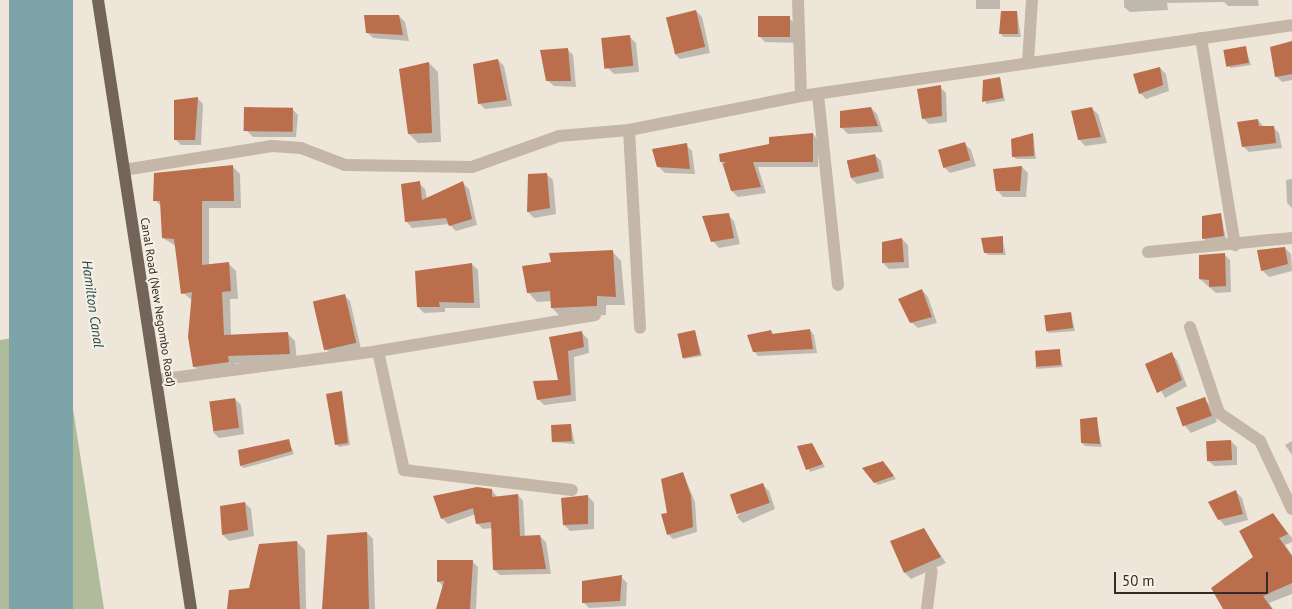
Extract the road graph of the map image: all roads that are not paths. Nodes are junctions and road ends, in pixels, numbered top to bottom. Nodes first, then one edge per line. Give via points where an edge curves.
1 (98, 0) edge
2 (798, 0) edge
3 (1032, 0) edge
4 (1292, 25) edge
5 (1201, 38) junction
6 (1028, 62) junction
7 (818, 95) junction
8 (801, 96) junction
9 (629, 130) junction
10 (124, 170) junction
11 (1292, 238) edge
12 (1235, 245) junction
13 (1148, 252) dead end
14 (838, 285) dead end
15 (595, 314) dead end
16 (1190, 327) dead end
17 (640, 328) dead end
18 (378, 351) junction
19 (156, 380) junction
20 (572, 490) dead end
21 (1292, 509) edge
22 (932, 571) dead end
23 (191, 609) edge
24 (926, 609) edge

1 - 10 main road, Canal Road (New Negombo Road)
2 - 8 street
3 - 6 street
4 - 5 street
5 - 6 street
5 - 12 street
6 - 7 street
7 - 8 street
7 - 14 street
8 - 9 street
9 - 10 street via 559,136 472,167 345,165 301,148 272,146
9 - 17 street
10 - 19 main road, Canal Road (New Negombo Road)
11 - 12 street
12 - 13 street
15 - 18 street
16 - 21 street via 1219,412 1260,441
18 - 19 street
18 - 20 street via 404,470
19 - 23 main road, Canal Road (New Negombo Road)
22 - 24 street

